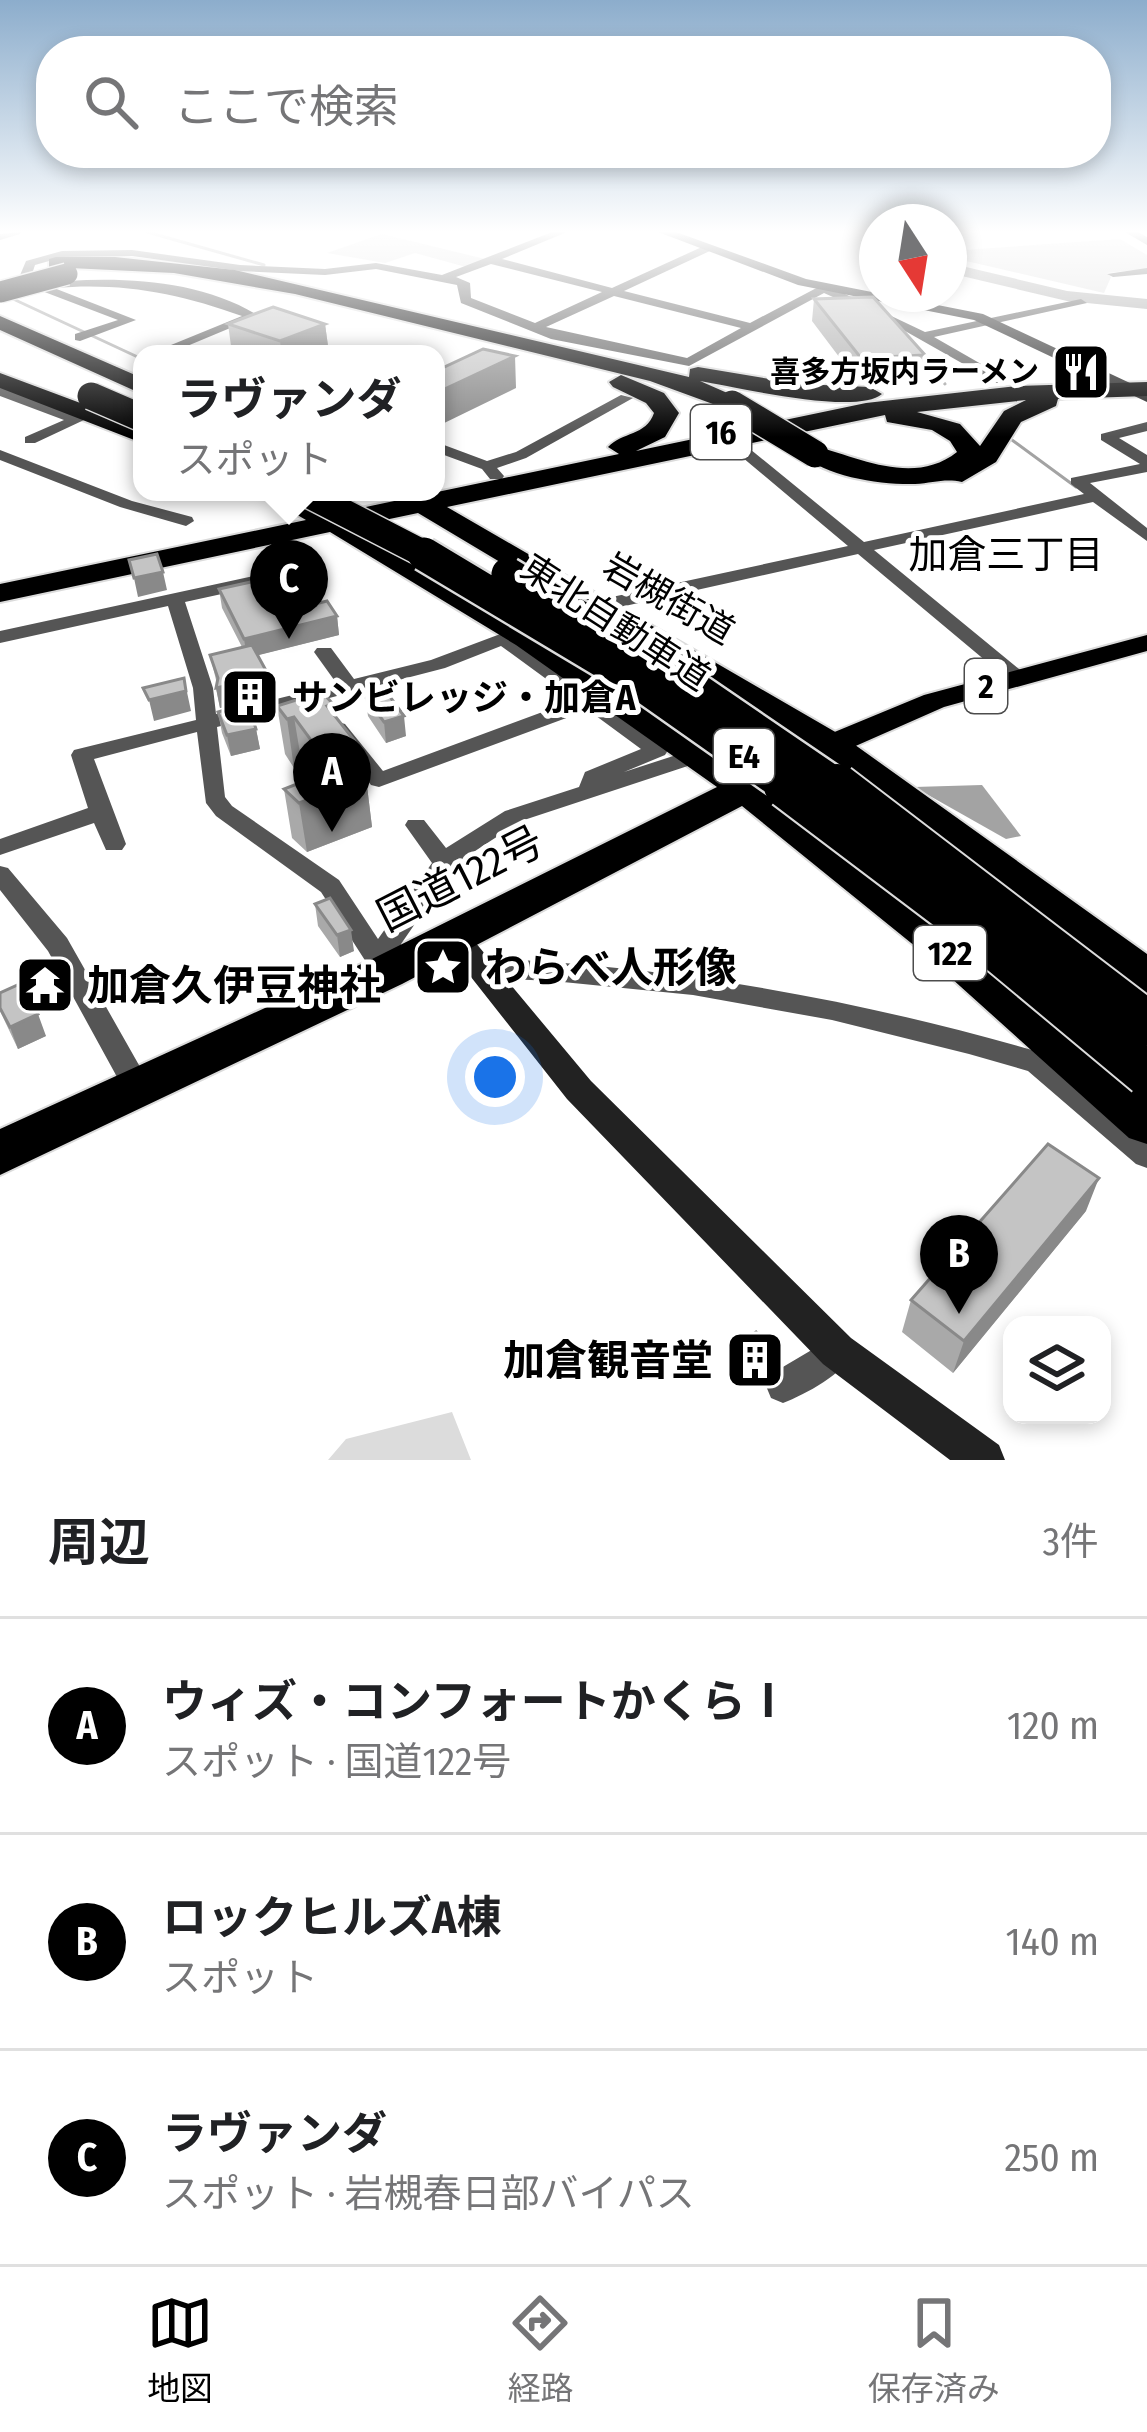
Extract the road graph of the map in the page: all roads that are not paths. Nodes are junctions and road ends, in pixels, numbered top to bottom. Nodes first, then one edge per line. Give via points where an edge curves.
1 (8, 300) edge
2 (73, 300) edge
3 (215, 300) edge
4 (276, 300) edge
5 (345, 300) edge
6 (465, 300) edge
7 (594, 300) edge
8 (643, 300) edge
9 (803, 300) edge
10 (849, 300) edge
11 (901, 300) edge
12 (1081, 304) dead end
13 (0, 322) edge
14 (992, 323) junction
15 (754, 328) junction
16 (532, 329) junction
17 (465, 334) junction
18 (923, 336) junction
19 (80, 337) junction
20 (0, 340) edge
21 (179, 345) edge
22 (3, 366) edge
23 (997, 379) dead end
24 (1135, 388) edge
25 (0, 391) edge
26 (124, 391) edge
27 (944, 393) junction
28 (626, 398) dead end
29 (1147, 426) edge
30 (732, 439) junction
31 (30, 440) dead end
32 (445, 451) edge
33 (0, 455) edge
34 (809, 456) junction
35 (613, 464) junction
36 (1147, 464) edge
37 (497, 472) junction
38 (445, 489) edge
39 (445, 494) edge
40 (1098, 496) junction
41 (271, 501) edge
42 (391, 501) edge
43 (419, 501) edge
44 (419, 501) edge
45 (328, 506) edge
46 (186, 521) dead end
47 (1147, 536) edge
48 (285, 540) junction
49 (370, 542) junction
50 (501, 548) junction
51 (865, 549) junction
52 (133, 555) junction
53 (0, 584) edge
54 (0, 593) edge
55 (175, 601) junction
56 (598, 606) junction
57 (0, 637) edge
58 (1147, 643) edge
59 (324, 652) dead end
60 (1018, 678) junction
61 (349, 686) junction
62 (312, 696) junction
63 (592, 701) junction
64 (206, 720) junction
65 (831, 745) junction
66 (701, 754) junction
67 (589, 791) junction
68 (746, 791) junction
69 (100, 812) junction
70 (416, 825) dead end
71 (114, 844) dead end
72 (0, 847) edge
73 (445, 863) junction
74 (0, 874) edge
75 (468, 952) junction
76 (386, 972) junction
77 (1147, 978) edge
78 (1147, 1023) edge
79 (1047, 1052) junction
80 (1147, 1074) edge
81 (138, 1089) junction
82 (1147, 1123) edge
83 (0, 1153) edge
84 (1147, 1155) edge
85 (837, 1351) junction
86 (783, 1386) dead end
87 (984, 1460) edge

1 - 19 highway
2 - 19 street via 130,320
3 - 21 street via 253,316
4 - 17 highway
5 - 17 highway
6 - 16 street
7 - 16 street
8 - 15 street
9 - 15 street
10 - 18 street
11 - 14 street
12 - 14 street
13 - 26 highway
14 - 18 street
14 - 24 street
15 - 16 street via 689,362
17 - 27 highway via 776,388
17 - 34 highway, bridge via 726,405
17 - 37 highway via 622,382 666,408 665,422 641,440
18 - 23 street
19 - 26 highway
20 - 26 highway
22 - 26 highway
24 - 27 highway, 16
24 - 30 highway, 16 via 905,404
24 - 34 highway via 1019,410 1003,423 986,459 953,476 875,479
25 - 31 street via 77,420
27 - 37 highway, 16
28 - 37 street
29 - 36 street via 1106,437
30 - 34 highway via 898,417 955,431 971,454 952,467 905,474
30 - 35 highway, 16
30 - 51 street
32 - 37 street
33 - 46 street
35 - 39 highway, 16
35 - 50 highway via 476,504 472,517
36 - 40 street via 1077,481
37 - 38 highway, 16
40 - 47 street
40 - 51 street
41 - 52 highway via 262,518
42 - 45 highway, 東北自動車道 / E4
43 - 50 highway, 岩槻街道
44 - 78 highway, 東北自動車道 / E4, bridge via 742,719
45 - 48 highway
45 - 49 highway, 122
45 - 52 highway
45 - 80 highway, 東北自動車道 / E4, bridge via 504,599 747,758
48 - 49 highway via 349,534
48 - 54 highway
48 - 55 street via 317,568
49 - 66 highway, 122
50 - 56 highway, 岩槻街道
51 - 56 street
51 - 60 street
52 - 53 highway
55 - 57 street
55 - 64 street
56 - 65 highway, 岩槻街道
58 - 60 main road, 2
59 - 61 street
60 - 65 main road, 2 via 934,701
61 - 62 street
61 - 63 street via 502,639
62 - 63 street via 380,780
62 - 64 street
63 - 67 street via 657,750 593,777
64 - 69 street via 82,755
64 - 76 street via 214,798 330,886
65 - 68 highway, 国道122号
65 - 77 highway, 岩槻街道
66 - 67 street
66 - 68 highway, 122
67 - 73 street via 510,818
68 - 75 highway, 国道122号
68 - 79 highway, 122
69 - 71 street
69 - 72 street
70 - 73 street
73 - 76 street via 388,943
74 - 81 street via 58,945
75 - 76 highway, 国道122号
75 - 79 street via 745,991
75 - 85 street via 579,1090
76 - 81 highway, 国道122号
79 - 82 highway, 122
79 - 84 street
81 - 83 highway, 国道122号
85 - 86 street
85 - 87 street

